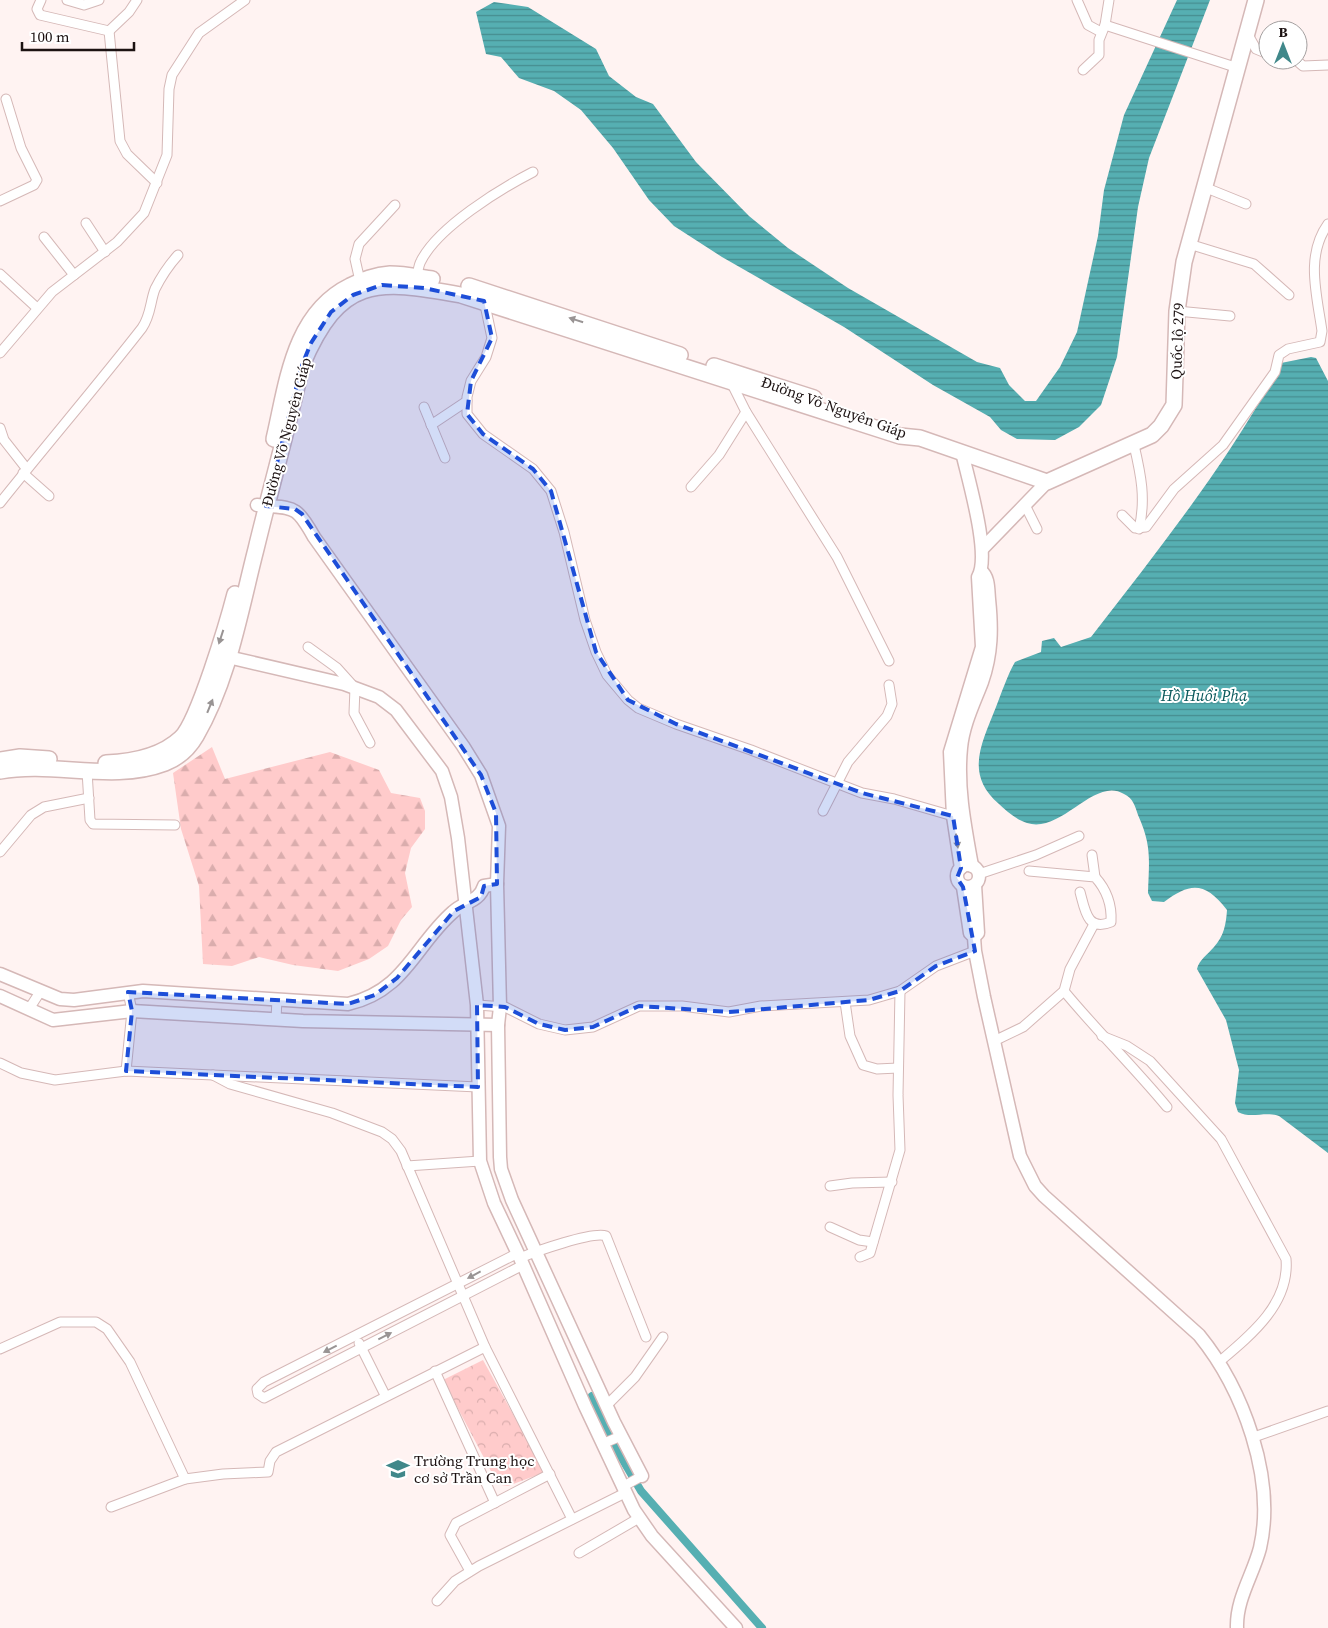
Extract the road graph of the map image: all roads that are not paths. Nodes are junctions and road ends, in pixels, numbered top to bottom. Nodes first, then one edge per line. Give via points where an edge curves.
1 (41, 0) edge
2 (67, 0) edge
3 (99, 0) edge
4 (137, 0) edge
5 (245, 0) edge
6 (1076, 0) edge
7 (1109, 0) edge
8 (1256, 0) edge
9 (1103, 29) junction
10 (109, 32) junction
11 (1247, 33) junction
12 (1258, 50) edge
13 (1328, 65) edge
14 (1308, 66) edge
15 (1238, 68) junction
16 (1083, 70) dead end
17 (6, 99) dead end
18 (533, 172) dead end
19 (157, 183) junction
20 (1204, 187) junction
21 (0, 201) edge
22 (1246, 204) dead end
23 (395, 205) dead end
24 (86, 223) dead end
25 (1328, 224) edge
26 (44, 237) dead end
27 (1189, 244) junction
28 (105, 252) junction
29 (178, 255) dead end
30 (0, 274) edge
31 (74, 275) junction
32 (360, 281) junction
33 (416, 282) junction
34 (1289, 295) dead end
35 (483, 296) junction
36 (37, 308) junction
37 (1177, 311) junction
38 (1230, 316) dead end
39 (0, 353) edge
40 (740, 381) junction
41 (467, 402) junction
42 (424, 407) dead end
43 (746, 412) junction
44 (431, 425) junction
45 (0, 428) edge
46 (1134, 445) junction
47 (962, 452) junction
48 (445, 458) dead end
49 (24, 470) junction
50 (1047, 482) junction
51 (691, 487) dead end
52 (49, 496) dead end
53 (0, 503) edge
54 (1025, 505) junction
55 (262, 506) junction
56 (1122, 515) dead end
57 (1037, 529) dead end
58 (1139, 529) junction
59 (983, 548) junction
60 (982, 571) junction
61 (308, 647) dead end
62 (228, 657) junction
63 (889, 661) dead end
64 (889, 685) dead end
65 (355, 688) junction
66 (370, 743) dead end
67 (0, 760) edge
68 (0, 770) edge
69 (87, 771) junction
70 (836, 782) junction
71 (89, 798) junction
72 (823, 811) dead end
73 (953, 816) junction
74 (175, 825) dead end
75 (1079, 836) dead end
76 (0, 852) edge
77 (1092, 855) dead end
78 (1029, 871) dead end
79 (970, 876) junction
80 (1095, 877) junction
81 (497, 884) junction
82 (1080, 892) dead end
83 (465, 903) junction
84 (1094, 924) junction
85 (975, 951) junction
86 (0, 974) edge
87 (900, 991) junction
88 (1064, 991) junction
89 (39, 993) junction
90 (0, 996) edge
91 (130, 1000) junction
92 (845, 1002) junction
93 (477, 1005) junction
94 (31, 1006) junction
95 (277, 1007) junction
96 (500, 1007) junction
97 (477, 1025) junction
98 (498, 1025) junction
99 (1102, 1036) junction
100 (994, 1041) junction
101 (0, 1063) edge
102 (898, 1068) junction
103 (126, 1071) junction
104 (213, 1075) junction
105 (478, 1087) junction
106 (1167, 1107) dead end
107 (480, 1161) junction
108 (407, 1166) junction
109 (892, 1182) junction
110 (830, 1186) dead end
111 (830, 1227) dead end
112 (873, 1242) junction
113 (536, 1251) junction
114 (860, 1257) dead end
115 (520, 1258) junction
116 (458, 1284) junction
117 (463, 1296) junction
118 (356, 1336) junction
119 (663, 1336) dead end
120 (646, 1337) dead end
121 (485, 1347) junction
122 (362, 1348) junction
123 (0, 1349) edge
124 (1219, 1362) junction
125 (435, 1371) junction
126 (386, 1395) junction
127 (606, 1405) junction
128 (1328, 1411) edge
129 (1254, 1437) junction
130 (613, 1440) junction
131 (550, 1474) junction
132 (185, 1479) junction
133 (632, 1483) junction
134 (495, 1503) junction
135 (111, 1507) dead end
136 (639, 1518) junction
137 (572, 1519) junction
138 (579, 1553) dead end
139 (470, 1571) junction
140 (437, 1601) dead end
141 (736, 1628) edge
142 (1237, 1628) edge

1 - 10 street via 37,9 40,15
2 - 3 street via 84,5
4 - 10 street via 130,12
5 - 19 street via 200,33 172,75 168,149
6 - 9 street via 1088,25
7 - 9 street
8 - 11 highway, Quốc lộ 279
9 - 15 street
9 - 16 street via 1098,56
10 - 19 street via 120,141 127,154
11 - 12 street
11 - 15 highway, Quốc lộ 279
13 - 14 street
15 - 20 highway, Quốc lộ 279
17 - 21 street via 19,144 37,180 34,185
18 - 33 street via 502,188 441,235 421,261
19 - 28 street via 144,213
20 - 22 street
20 - 27 highway, Quốc lộ 279
23 - 32 street via 359,244 355,259
24 - 28 street
25 - 58 street via 1321,234 1314,257 1322,331 1320,342 1288,349 1279,355 1275,372 1223,445 1174,490 1146,527
26 - 31 street
27 - 34 street via 1254,264
27 - 37 highway, Quốc lộ 279
28 - 31 street
29 - 49 street via 155,291 148,319 142,328 89,397
30 - 36 street
31 - 36 street
32 - 33 highway, Đường Võ Nguyên Giáp via 390,274
32 - 55 highway, Đường Võ Nguyên Giáp via 336,293 324,304 303,335 293,358
33 - 35 highway, Đường Võ Nguyên Giáp via 461,295
33 - 55 highway, Đường Võ Nguyên Giáp via 363,290 331,312 302,365
35 - 40 highway, Đường Võ Nguyên Giáp
35 - 41 street via 492,338 486,358 471,381
36 - 39 street
37 - 38 street
37 - 46 highway, Quốc lộ 279 via 1174,405 1152,435
40 - 43 street
40 - 47 highway, Đường Võ Nguyên Giáp via 900,436 920,438
41 - 44 street
41 - 70 street via 467,414 477,429 533,469 550,491 596,652 608,675 628,700 638,708 676,724
42 - 44 street
43 - 51 street via 719,455
43 - 63 street via 838,557
44 - 48 street
45 - 49 street
46 - 50 highway, Quốc lộ 279
46 - 58 street via 1144,500
47 - 50 highway
47 - 59 street
49 - 52 street
49 - 53 street
50 - 54 street
54 - 57 street
54 - 59 street
55 - 62 highway, Đường Võ Nguyên Giáp
55 -> 67 highway, Đường Võ Nguyên Giáp via 194,716 182,737 162,751 142,759 109,763 20,757
55 - 81 street via 295,509 302,514 314,537 463,746 481,775 499,826
56 - 58 street
59 - 60 street
60 - 73 street via 978,577 982,646 950,752
60 - 79 street via 986,575 989,595 990,651 964,732 960,769
61 - 65 street via 338,668
62 - 65 street
69 -> 62 highway, Đường Võ Nguyên Giáp via 145,768 167,762 185,751 210,709
64 - 70 street via 892,704 887,716 848,762
65 - 66 street via 354,714
65 - 83 street via 379,698 396,710 442,771 451,797
68 - 69 highway, Đường Võ Nguyên Giáp
69 - 71 street
70 - 72 street
70 - 73 street via 862,793
71 - 74 street via 93,824
71 - 76 street via 44,807 31,815
73 -> 79 street
75 - 79 street via 1036,855
77 - 80 street
78 - 80 street
79 - 85 street via 970,933 974,937
80 - 84 street via 1102,885 1112,913 1111,922
81 - 83 street via 484,886 479,898
81 - 96 street
82 - 84 street via 1088,919
83 - 93 street
83 - 95 street via 444,921 397,978 375,995 348,1004
84 - 88 street via 1070,968
85 - 87 street via 936,966
85 - 100 street
86 - 89 street
87 - 92 street via 869,1000
87 - 102 street
88 - 99 street
88 - 100 street via 1023,1027
89 - 91 street via 60,999
89 - 94 street
90 - 94 street
91 - 94 street via 52,1020
91 - 95 street
91 - 95 street
91 - 103 street
92 - 96 street via 761,1006 729,1012 682,1006 639,1006 593,1027 575,1030 539,1024
92 - 102 street via 850,1036 864,1065 876,1069
93 - 96 street
93 - 97 street
95 - 97 street
96 - 98 street
97 - 98 street
97 - 105 street
98 - 113 street via 502,1169 512,1200
99 - 106 street
99 - 124 street via 1127,1046 1150,1061 1221,1139 1286,1259 1288,1272 1267,1316
100 - 124 street via 1020,1156 1035,1186 1185,1320
101 - 103 street via 21,1073 55,1080
102 - 109 street via 900,1150
103 - 104 street
104 - 105 street
104 - 108 street via 230,1084 332,1113 382,1132 392,1139
105 - 107 street
107 - 108 street
107 - 115 street via 494,1204
108 - 116 street
109 - 110 street
109 - 112 street
111 - 112 street
112 - 114 street via 870,1253
113 - 115 street
113 - 120 street via 595,1235 606,1236
113 - 127 street
115 -> 116 street
115 - 117 street
115 - 130 street
116 - 117 street
116 - 118 street
117 - 121 street
122 -> 117 street
118 - 122 street
118 -> 122 street via 264,1382 257,1389 258,1394 264,1398
119 - 127 street via 632,1381
121 - 125 street
121 - 131 street
122 - 126 street
123 - 132 street via 60,1322 96,1322 107,1329 130,1362
124 - 129 street
125 - 126 street
125 - 134 street
126 - 132 street via 276,1452 268,1472
127 - 130 street
128 - 129 street
129 - 142 street via 1262,1527 1255,1565 1238,1611
130 - 133 street
130 - 133 street
131 - 134 street
131 - 137 street
132 - 135 street
133 - 136 street
133 - 137 street
134 - 139 street via 451,1528 450,1535
136 - 138 street
136 - 141 street
137 - 139 street
139 - 140 street via 450,1585

